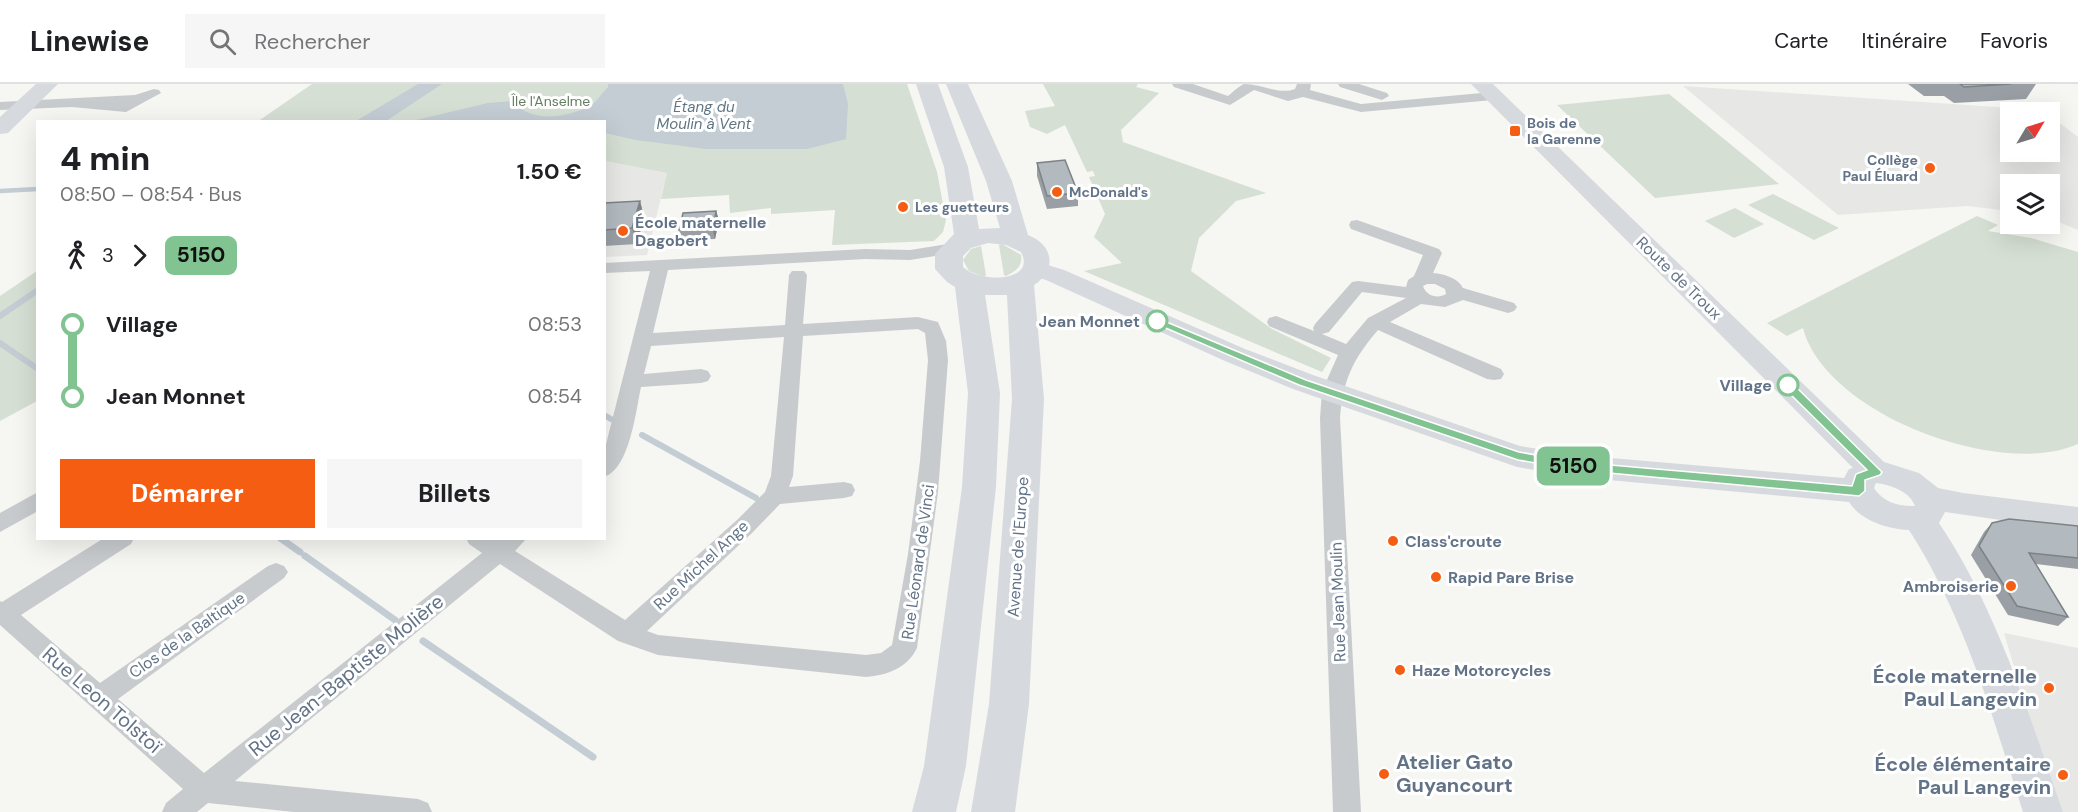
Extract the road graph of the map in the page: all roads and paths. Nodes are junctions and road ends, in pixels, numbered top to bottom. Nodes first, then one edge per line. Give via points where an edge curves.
1 (48, 84) edge
2 (927, 84) edge
3 (957, 84) edge
4 (1179, 84) edge
5 (1345, 84) edge
6 (1253, 85) edge
7 (1303, 88) edge
8 (1487, 90) edge
9 (154, 93) dead end
10 (1382, 96) dead end
11 (26, 105) junction
12 (0, 106) edge
13 (0, 128) edge
14 (1357, 225) dead end
15 (1016, 238) junction
16 (958, 261) junction
17 (660, 265) junction
18 (606, 268) edge
19 (798, 275) dead end
20 (1027, 275) junction
21 (1420, 290) junction
22 (1508, 307) dead end
23 (1276, 322) dead end
24 (1375, 322) junction
25 (1322, 328) dead end
26 (795, 332) junction
27 (644, 340) junction
28 (1349, 352) junction
29 (1494, 374) dead end
30 (701, 376) dead end
31 (633, 381) junction
32 (1332, 391) junction
33 (606, 466) edge
34 (1868, 482) junction
35 (844, 490) dead end
36 (774, 496) junction
37 (36, 501) edge
38 (1924, 508) junction
39 (2078, 519) edge
40 (0, 524) edge
41 (120, 540) edge
42 (486, 540) edge
43 (507, 545) edge
44 (276, 572) dead end
45 (2, 612) edge
46 (627, 633) junction
47 (99, 698) junction
48 (204, 790) junction
49 (176, 812) edge
50 (418, 812) edge
51 (934, 812) edge
52 (993, 812) edge
53 (1347, 812) edge
54 (2043, 812) edge

1 - 11 street
2 - 16 main road via 956,166 967,234
3 - 15 main road via 999,181
4 - 6 street via 1230,101
5 - 10 street
6 - 7 street via 1288,97
7 - 8 street via 1361,108
8 - 34 street, Route de Troux
9 - 11 street via 128,108 72,103
11 - 12 street
11 - 13 street
14 - 21 street via 1433,253
15 - 16 main road via 988,235
15 - 20 main road, Avenue de l'Europe via 1035,252 1037,260
16 - 17 street via 865,254
16 - 20 main road via 996,287
16 - 51 main road via 984,393 979,487 945,766
17 - 18 street
17 - 27 street
19 - 26 street, Rue Michel Ange
20 - 32 street via 1055,275 1235,355
20 - 52 main road, Avenue de l'Europe via 1028,399 1009,704
21 - 22 street via 1430,278 1447,282 1456,292
21 - 24 street
21 - 25 street via 1384,291 1358,286
23 - 28 street
24 - 28 street, Rue Jean Moulin
24 - 29 street
26 - 27 street, Rue Léonard de Vinci
26 - 36 street, Rue Michel Ange via 782,476
26 - 46 street, Rue Léonard de Vinci via 918,323 931,326 937,335 933,449 925,528 905,648 898,657 882,665 866,666 658,645
27 - 31 street
28 - 32 street, Rue Jean Moulin
30 - 31 street
31 - 33 street via 614,455
32 - 34 street via 1491,448 1546,462
32 - 53 street, Rue Jean Moulin
34 - 38 street, Route de Troux via 1864,498 1881,511 1904,519
35 - 36 street
36 - 46 street, Rue Michel Ange
37 - 40 street
38 - 39 street, Route de Troux via 1963,505
38 - 54 street via 1937,545 1980,630
41 - 45 street
42 - 43 street, Rue Léonard de Vinci
43 - 46 street, Rue Léonard de Vinci
43 - 48 street, Rue Jean-Baptiste Molière
44 - 47 street, Clos de la Baltique
45 - 47 street, Rue Leon Tolstoï
47 - 48 street, Rue Leon Tolstoï
48 - 49 street, Rue Jean-Baptiste Molière
48 - 50 street

